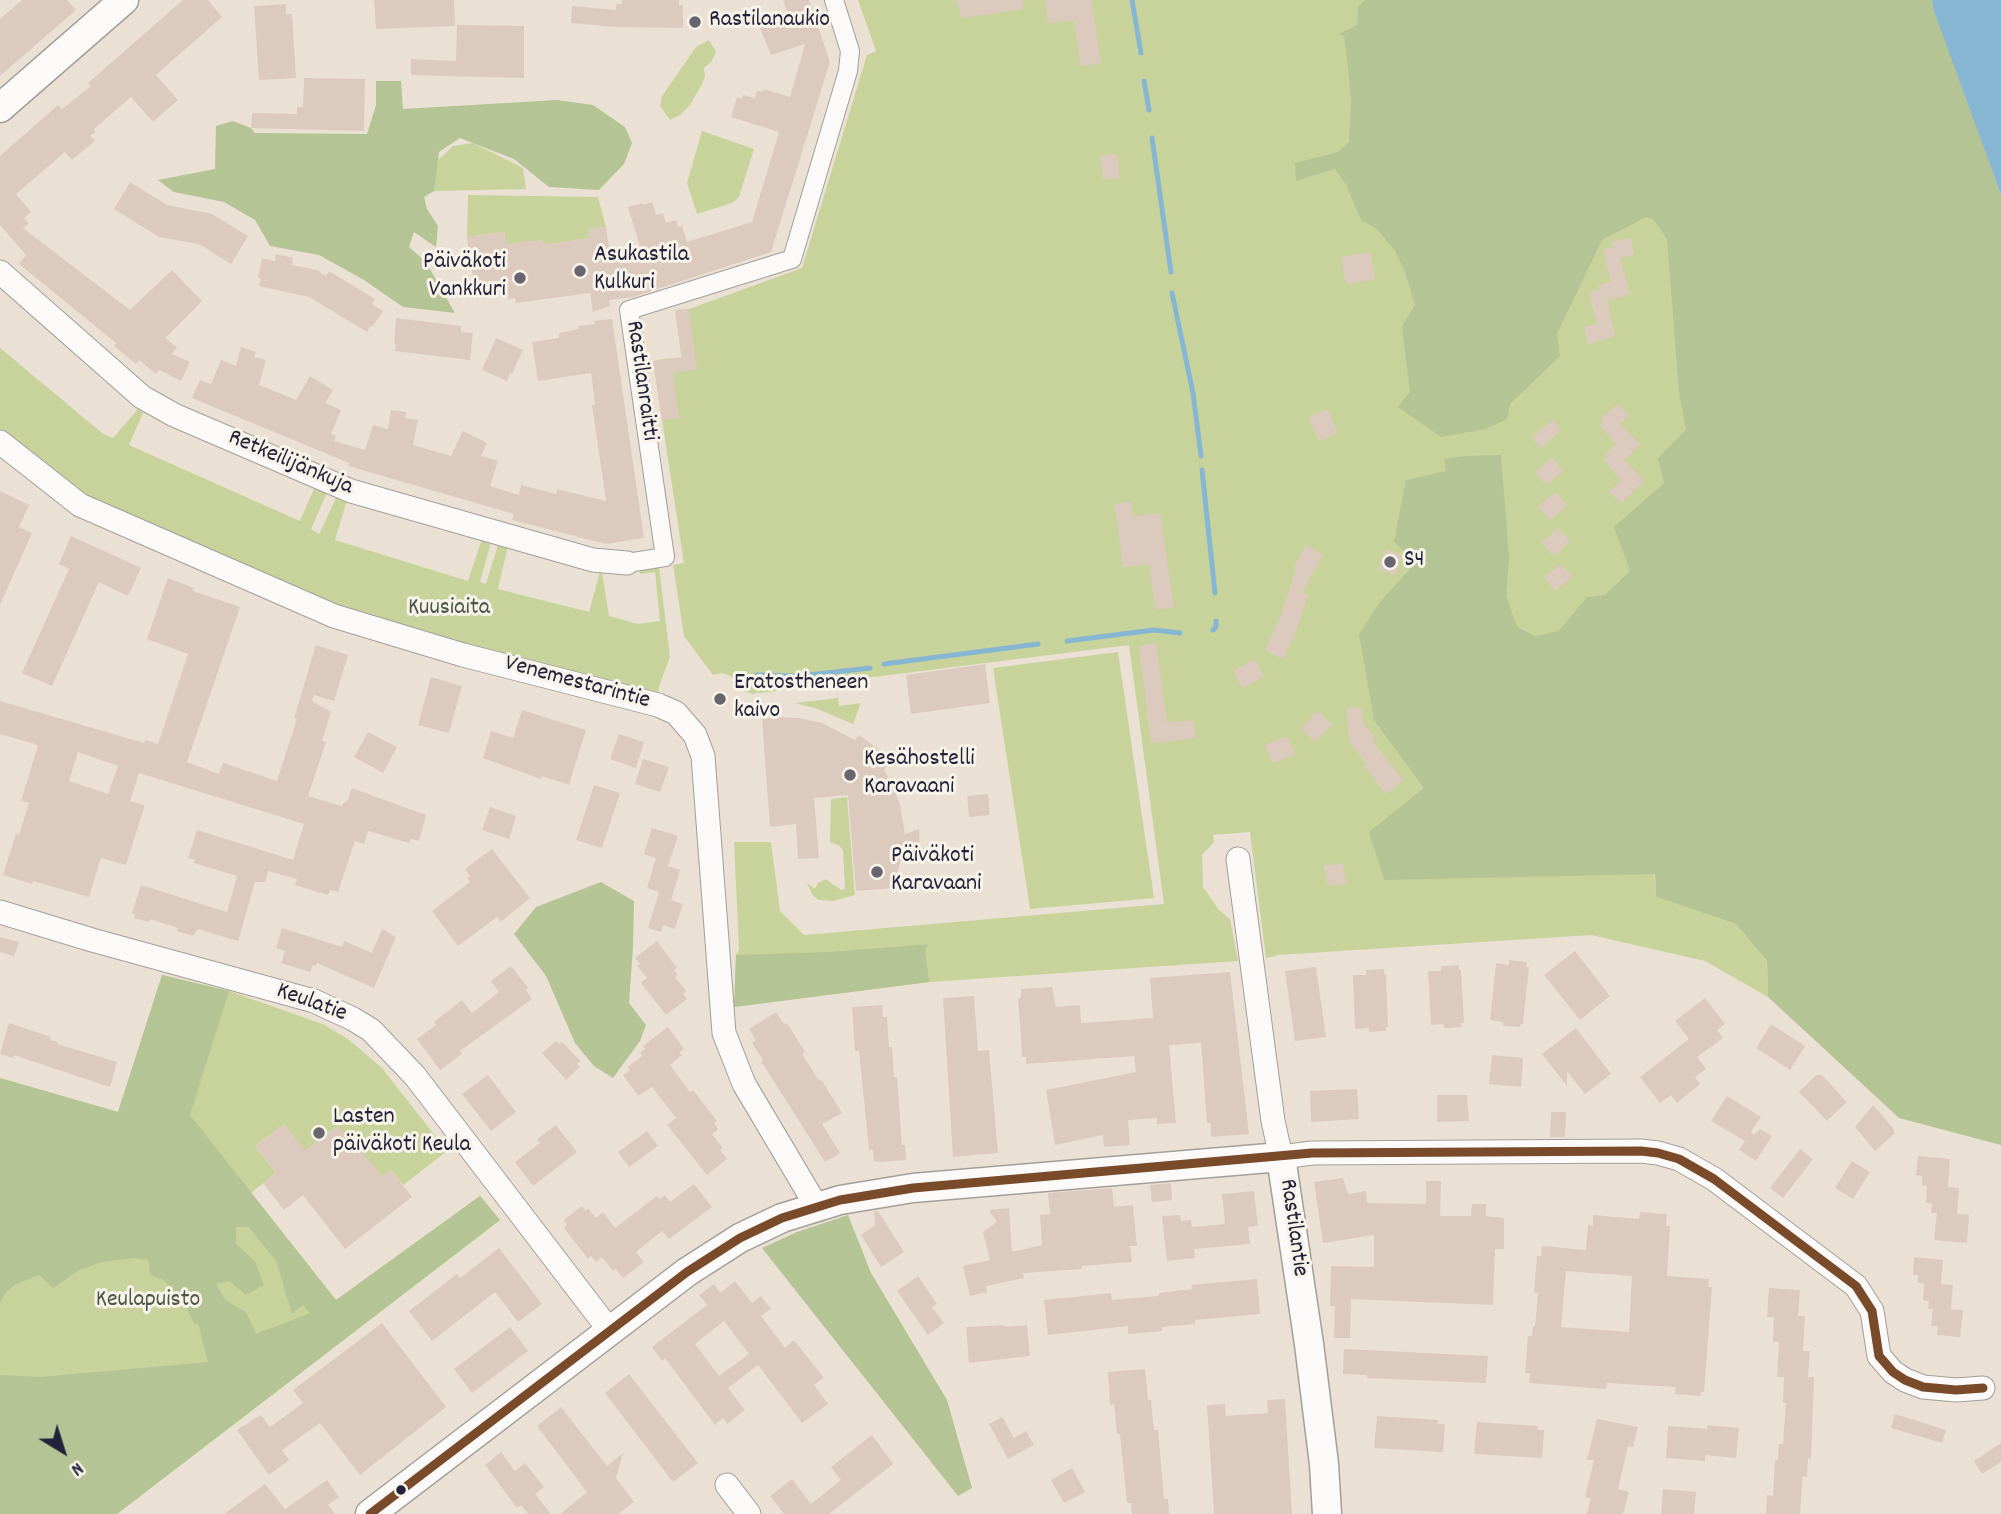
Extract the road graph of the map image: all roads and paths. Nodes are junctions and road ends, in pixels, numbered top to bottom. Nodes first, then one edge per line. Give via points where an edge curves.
1 (124, 0) edge
2 (834, 0) edge
3 (0, 108) edge
4 (0, 272) edge
5 (0, 442) edge
6 (627, 563) joint
7 (1238, 859) dead end
8 (0, 912) edge
9 (1281, 1157) junction
10 (817, 1207) junction
11 (610, 1331) junction
12 (1983, 1388) dead end
13 (727, 1485) dead end
14 (370, 1514) edge
15 (749, 1514) edge
16 (1327, 1514) edge

1 - 3 street
2 - 6 street, Rastilanraitti via 850,51 848,71 792,259 629,310 665,557
4 - 6 street, Retkeilijänkuja via 142,397 174,415 351,491 593,560
5 - 10 street, Venemestarintie via 80,505 334,616 676,713 695,735 703,756 722,1012 729,1050 744,1084
7 - 9 street, Rastilantie
8 - 11 street, Keulatie via 314,1001 371,1030 415,1076
9 - 10 street via 913,1188
9 - 12 street via 1641,1151 1679,1159 1714,1179 1856,1286 1872,1311 1879,1356 1893,1372 1923,1387
9 - 16 street, Rastilantie via 1309,1344
10 - 11 street via 762,1227 712,1255
11 - 14 street
13 - 15 street

